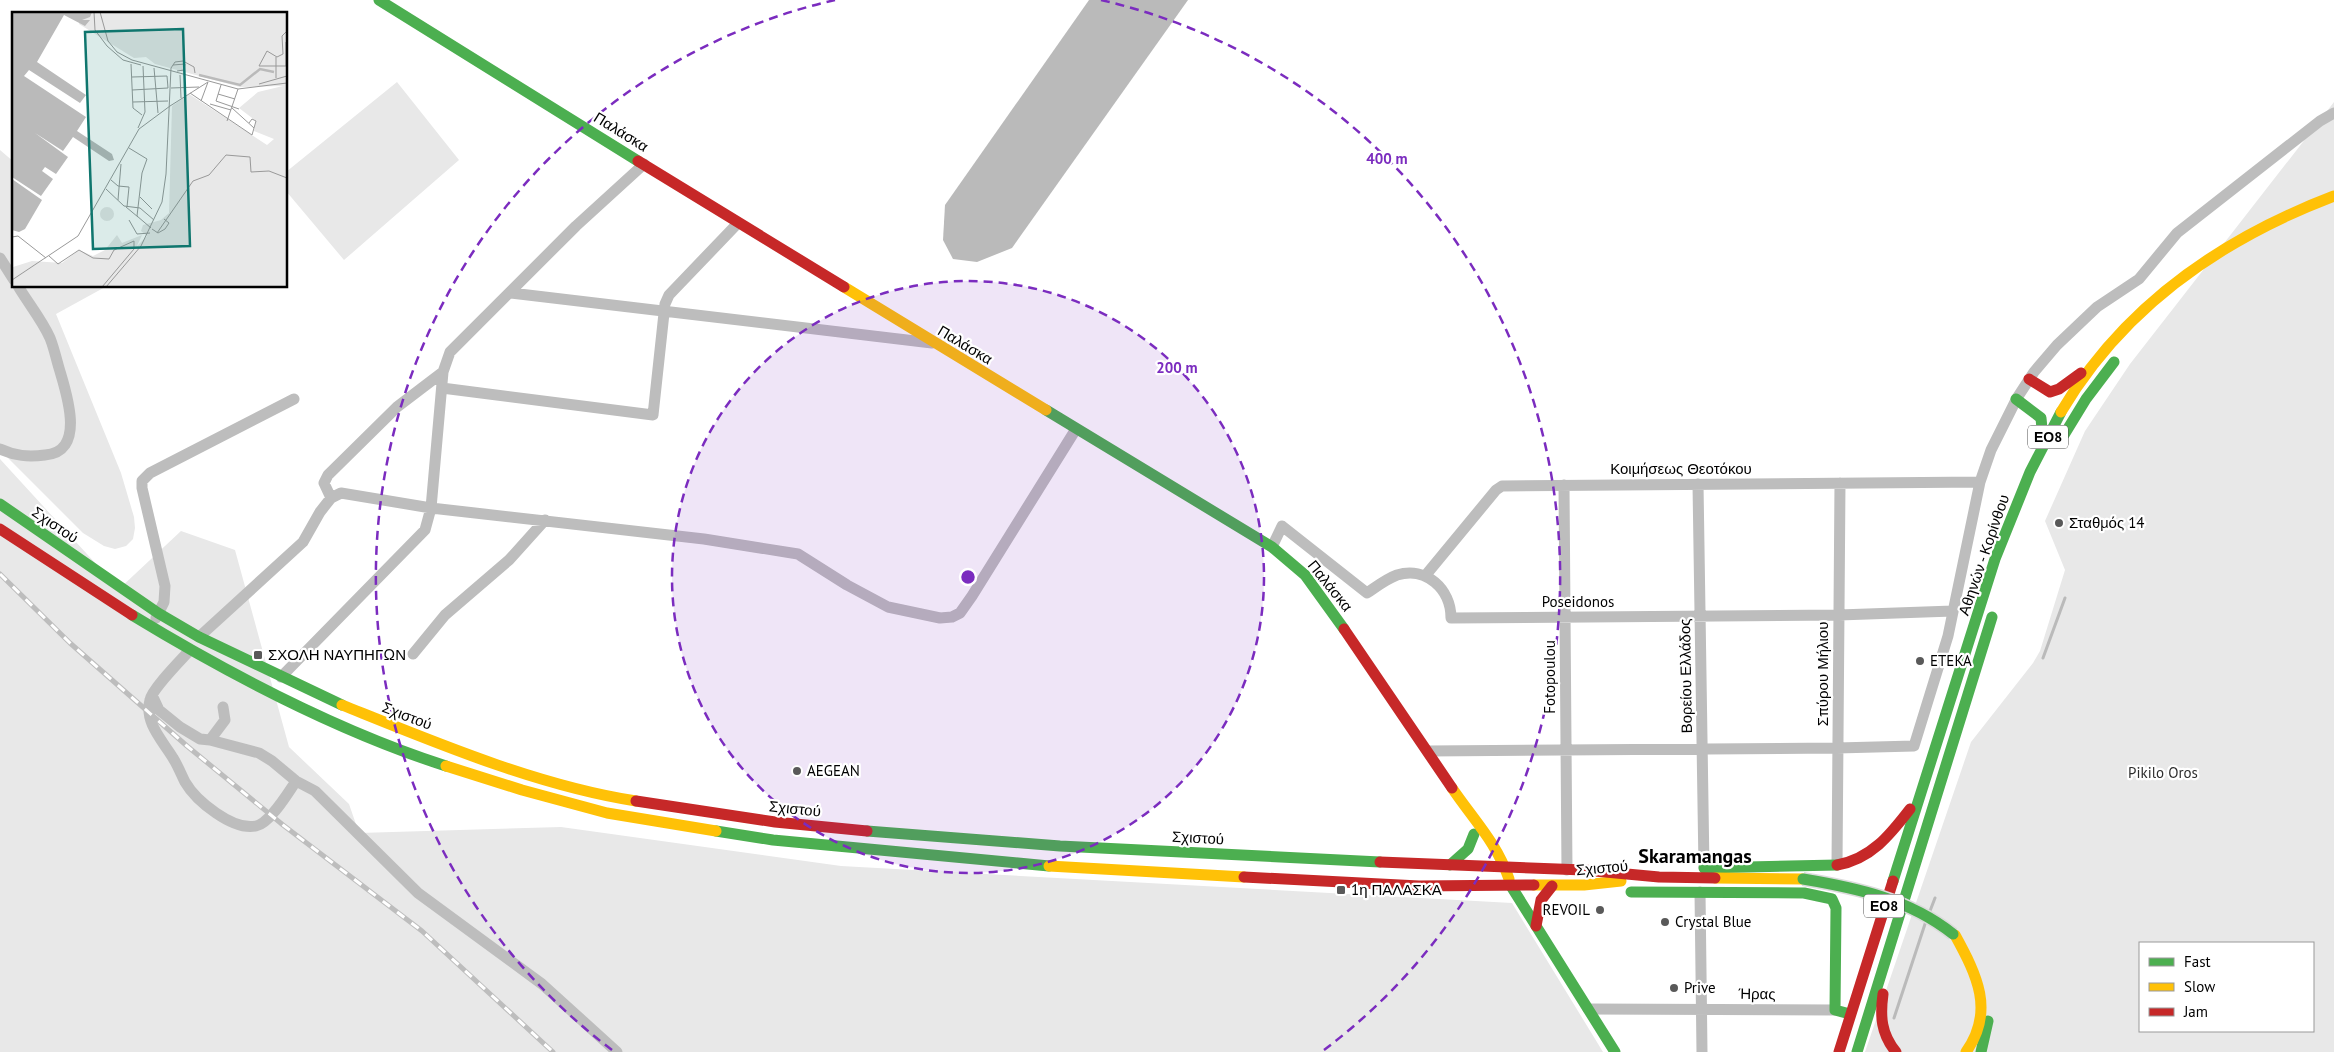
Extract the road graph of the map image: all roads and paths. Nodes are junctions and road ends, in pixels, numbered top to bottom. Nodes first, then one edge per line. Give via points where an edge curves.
1 (379, 0) edge
2 (2334, 114) edge
3 (644, 164) junction
4 (2334, 196) edge
5 (2312, 218) dead end
6 (738, 223) junction
7 (0, 258) edge
8 (12, 277) edge
9 (19, 288) edge
10 (511, 293) junction
11 (665, 312) junction
12 (2137, 334) dead end
13 (935, 344) junction
14 (2120, 354) dead end
15 (2096, 361) junction
16 (443, 372) junction
17 (2029, 379) junction
18 (442, 388) junction
19 (294, 399) dead end
20 (2016, 399) junction
21 (1076, 429) junction
22 (2060, 443) dead end
23 (0, 449) edge
24 (2034, 464) junction
25 (1980, 482) junction
26 (1840, 483) junction
27 (1698, 484) junction
28 (1564, 485) junction
29 (331, 498) junction
30 (0, 504) edge
31 (431, 508) junction
32 (545, 520) junction
33 (0, 529) edge
34 (1272, 547) junction
35 (1425, 576) junction
36 (1997, 602) dead end
37 (1953, 611) junction
38 (158, 613) junction
39 (1838, 615) junction
40 (1700, 616) junction
41 (1565, 617) junction
42 (153, 628) junction
43 (199, 637) junction
44 (190, 650) junction
45 (413, 654) dead end
46 (281, 677) junction
47 (152, 695) junction
48 (223, 707) dead end
49 (210, 740) junction
50 (1838, 748) junction
51 (1702, 749) junction
52 (1566, 750) junction
53 (1428, 751) junction
54 (296, 781) junction
55 (1458, 797) junction
56 (1918, 798) junction
57 (1474, 834) junction
58 (1450, 865) junction
59 (1836, 865) junction
60 (1501, 868) junction
61 (1704, 868) junction
62 (1567, 870) junction
63 (1584, 870) junction
64 (1659, 877) junction
65 (1584, 885) junction
66 (1511, 886) junction
67 (1552, 886) junction
68 (1700, 892) junction
69 (1536, 926) junction
70 (1954, 934) junction
71 (1892, 938) junction
72 (1588, 1009) junction
73 (1701, 1009) junction
74 (1835, 1010) junction
75 (1850, 1014) junction
76 (617, 1052) edge
77 (1615, 1052) edge
78 (1702, 1052) edge
79 (1839, 1052) edge
80 (1857, 1052) edge
81 (1896, 1052) edge
82 (1966, 1052) edge
83 (1981, 1052) edge

1 - 3 main road, Παλάσκα
2 - 17 street via 2320,121 2184,226 2139,279 2082,320
3 - 6 main road, Παλάσκα
3 - 10 street via 576,226
4 - 15 main road, Αθηνών - Κορίνθου / ΕΟ8 via 2261,226 2203,261 2137,316
5 - 12 main road via 2271,234 2226,259 2176,297
6 - 11 street via 669,295
6 - 13 main road, Παλάσκα
7 - 8 street
9 - 23 street via 50,338 67,395 70,433 60,452 49,455 25,457
10 - 11 street
10 - 16 street via 450,352
11 - 13 street
11 - 18 street via 653,415
13 - 21 main road, Παλάσκα
14 - 22 main road, ΕΟ8 via 2086,399
15 - 17 main road via 2056,391 2045,390
15 - 24 main road, Αθηνών - Κορίνθου / ΕΟ8 via 2074,391
16 - 18 street
16 - 29 street via 397,407 328,475 324,483
17 - 20 street
18 - 31 street
19 - 38 street via 145,477 142,488 165,586 164,602
20 - 24 main road via 2042,418
20 - 25 street via 1991,450
21 - 32 street via 972,596 960,614 952,617 940,618 888,607 798,554
21 - 34 main road, Παλάσκα
24 - 56 main road, Αθηνών - Κορίνθου / ΕΟ8 via 1995,559
25 - 26 street, Κοιμήσεως Θεοτόκου
25 - 37 street
26 - 27 street, Κοιμήσεως Θεοτόκου
26 - 39 street, Σπύρου Μήλιου
27 - 28 street, Κοιμήσεως Θεοτόκου
27 - 40 street, Βορείου Ελλάδος
28 - 35 street, Κοιμήσεως Θεοτόκου via 1499,487
28 - 41 street, Fotopoulou
29 - 31 street via 341,493
29 - 43 street via 316,516 303,542
30 - 38 main road, Σχιστού
31 - 32 street
31 - 46 street via 425,530
32 - 45 street via 509,560 445,615
33 - 42 main road, Σχιστού
34 - 35 street via 1282,526 1367,593 1399,575 1414,573
34 - 53 main road, Παλάσκα via 1305,575 1318,591
35 - 41 street, Poseidonos via 1444,592 1451,618
36 - 71 main road, Αθηνών - Κορίνθου / ΕΟ8
37 - 39 street, Poseidonos
37 - 50 street via 1914,746
38 - 42 street
38 - 43 main road, Σχιστού
39 - 40 street, Poseidonos
39 - 50 street, Σπύρου Μήλιου
40 - 41 street, Poseidonos
40 - 51 street, Βορείου Ελλάδος
41 - 52 street, Fotopoulou
42 - 44 main road, Σχιστού
43 - 46 main road, Σχιστού
44 - 47 street
44 - 66 main road, Σχιστού via 332,722 385,744 522,790 656,823 823,846 1058,867 1419,886
46 - 58 main road, Σχιστού via 393,727 486,760 602,794 659,805 775,822 912,836
47 - 49 street via 156,706 167,718 200,739
47 - 54 street via 149,706 152,728 174,758 190,788 227,822 249,827 261,824
48 - 49 street via 225,720
49 - 54 street via 258,754
50 - 51 street
50 - 59 street, Σπύρου Μήλιου
51 - 52 street
51 - 61 street, Βορείου Ελλάδος
52 - 53 street
52 - 62 street, Fotopoulou
53 - 55 main road, Παλάσκα
54 - 76 street via 315,791 332,806 418,893 542,984
55 - 57 main road, Παλάσκα
55 - 60 main road, Παλάσκα via 1471,810
56 - 59 main road via 1871,853 1849,864
56 - 75 main road, Αθηνών - Κορίνθου / ΕΟ8
57 - 58 main road via 1468,849
57 - 60 main road, Παλάσκα
58 - 60 main road, Σχιστού
59 - 61 main road
60 - 62 main road, Σχιστού
60 - 66 main road, Παλάσκα
61 - 63 main road
62 - 63 main road, Σχιστού
63 - 64 main road, Σχιστού
64 - 65 main road, Σχιστού
64 - 70 main road, Σχιστού, bridge via 1802,879 1845,886 1885,898 1931,918
65 - 67 main road, Σχιστού
65 - 68 main road, Σχιστού via 1631,892
66 - 67 main road, Σχιστού
66 - 69 main road, Παλάσκα
67 - 69 main road via 1541,900
68 - 73 street
68 - 74 main road, Σχιστού via 1804,893 1832,899 1836,908
69 - 72 main road, Παλάσκα
70 - 82 main road via 1978,980 1981,998 1979,1028
70 - 83 main road, Σχιστού via 1972,953 1986,985 1988,1022
71 - 80 main road, Αθηνών - Κορίνθου / ΕΟ8
71 - 81 main road via 1880,1021
72 - 73 street, Ήρας
72 - 77 main road, Παλάσκα
73 - 74 street, Ήρας
73 - 78 street
74 - 75 main road, Ήρας
75 - 79 main road, Αθηνών - Κορίνθου / ΕΟ8

